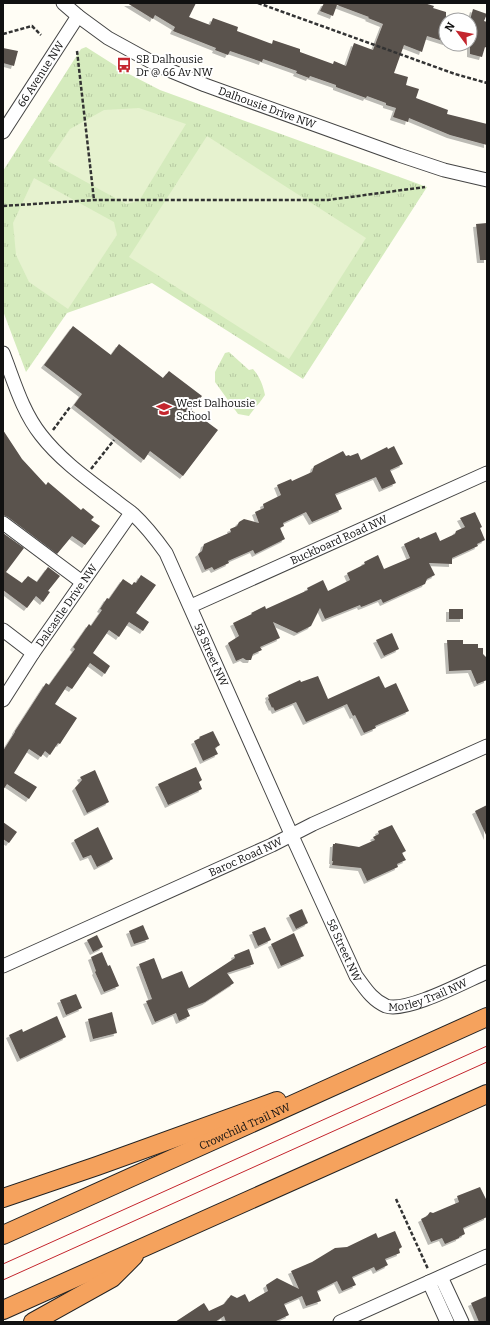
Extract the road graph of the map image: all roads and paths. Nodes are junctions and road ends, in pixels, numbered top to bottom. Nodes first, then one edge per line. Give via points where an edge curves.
1 (63, 3) edge
2 (258, 3) edge
3 (78, 16) junction
4 (3, 34) edge
5 (41, 35) dead end
6 (76, 51) dead end
7 (487, 83) edge
8 (3, 132) edge
9 (487, 180) edge
10 (425, 187) dead end
11 (94, 200) junction
12 (3, 206) edge
13 (3, 353) edge
14 (70, 408) dead end
15 (51, 432) dead end
16 (114, 440) dead end
17 (91, 469) dead end
18 (487, 473) edge
19 (131, 513) junction
20 (3, 523) edge
21 (82, 582) junction
22 (191, 606) junction
23 (3, 630) edge
24 (33, 653) junction
25 (3, 700) edge
26 (487, 746) edge
27 (292, 836) junction
28 (3, 966) edge
29 (487, 972) edge
30 (369, 994) joint
31 (487, 1017) edge
32 (317, 1094) junction
33 (487, 1094) edge
34 (3, 1198) edge
35 (396, 1199) dead end
36 (3, 1235) edge
37 (140, 1249) junction
38 (487, 1256) edge
39 (435, 1279) junction
40 (3, 1310) edge
41 (34, 1322) edge
42 (340, 1322) edge
43 (447, 1322) edge
44 (462, 1322) edge

1 - 3 street, Dalhousie Drive NW
2 - 7 path via 455,74
3 - 8 street, 66 Avenue NW
3 - 9 street, Dalhousie Drive NW via 108,38 159,66 205,85 444,170
4 - 5 path via 32,26
6 - 11 path
10 - 11 path via 328,200
11 - 12 path
13 - 19 street, 58 Street NW via 24,408 42,436 56,452
14 - 15 path
16 - 17 path
18 - 22 street, Buckboard Road NW
19 - 21 street, Dalcastle Drive NW
19 - 22 street, 58 Street NW via 146,527 166,553
20 - 21 street
21 - 24 street, Dalcastle Drive NW
22 - 27 street, 58 Street NW
23 - 24 street
24 - 25 street, Dalcastle Drive NW
26 - 27 street, Baroc Road NW via 313,824
27 - 28 street, Baroc Road NW
27 - 30 street, 58 Street NW via 356,976
29 - 30 street, Morley Trail NW via 418,1003 402,1007 388,1006
31 - 32 highway, Crowchild Trail NW
32 - 34 highway via 272,1102
32 - 36 highway, Crowchild Trail NW
33 - 37 highway
35 - 39 path via 427,1268
37 - 40 highway
37 - 41 highway via 112,1278
38 - 39 street
39 - 42 street
39 - 43 street
39 - 44 street

